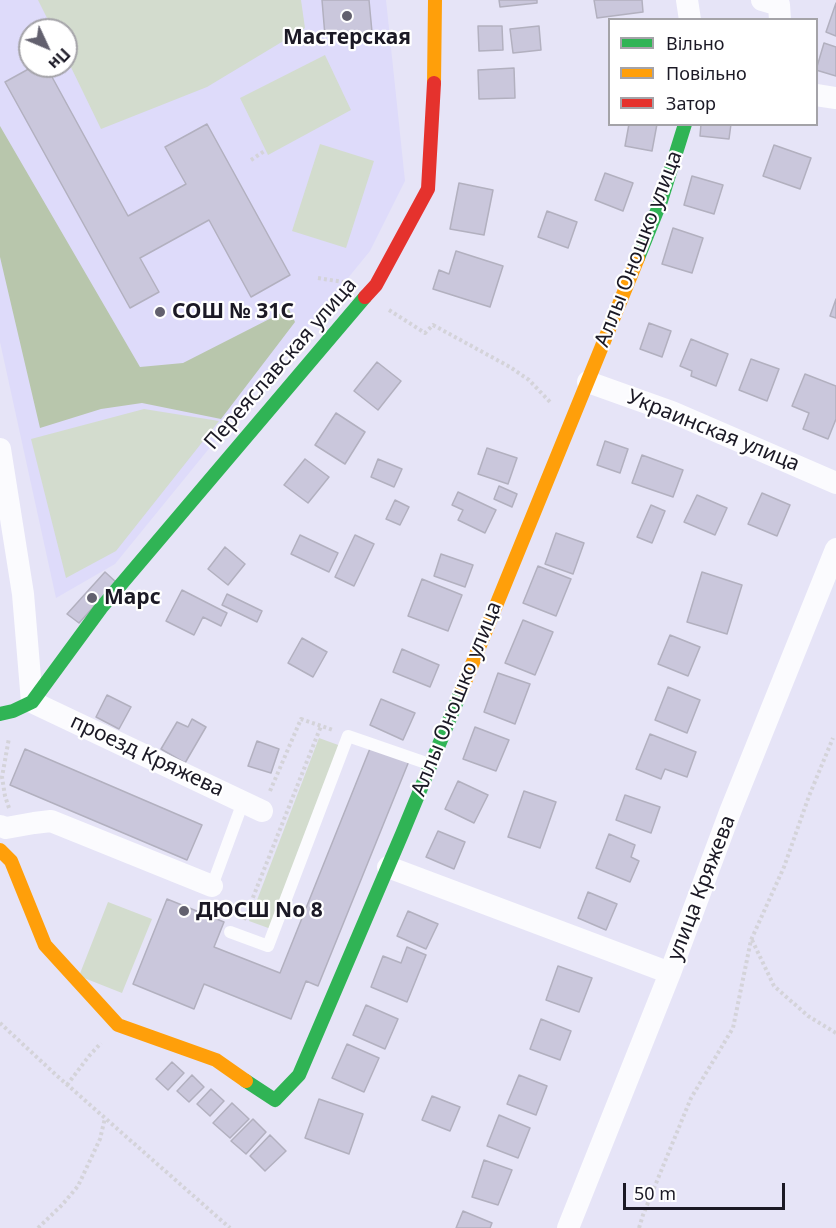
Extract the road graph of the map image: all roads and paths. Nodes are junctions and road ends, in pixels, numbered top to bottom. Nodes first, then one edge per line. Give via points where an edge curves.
1 (435, 0) edge
2 (687, 0) edge
3 (762, 0) edge
4 (690, 18) edge
5 (780, 18) edge
6 (818, 94) edge
7 (836, 98) edge
8 (684, 126) edge
9 (266, 150) dead end
10 (251, 160) dead end
11 (318, 278) dead end
12 (344, 282) dead end
13 (367, 296) junction
14 (588, 382) junction
15 (572, 420) junction
16 (0, 449) edge
17 (836, 483) edge
18 (836, 549) edge
19 (15, 709) edge
20 (321, 726) junction
21 (348, 736) junction
22 (833, 738) dead end
23 (430, 765) junction
24 (253, 807) junction
25 (34, 823) junction
26 (0, 826) edge
27 (0, 850) edge
28 (388, 867) junction
29 (212, 886) joint
30 (234, 933) joint
31 (752, 940) junction
32 (670, 973) junction
33 (0, 1023) edge
34 (118, 1025) junction
35 (836, 1033) edge
36 (67, 1085) junction
37 (105, 1118) junction
38 (38, 1228) edge
39 (230, 1228) edge
40 (568, 1228) edge
41 (639, 1228) edge

1 - 13 street, Переяславская улица via 428,189
2 - 4 street
3 - 5 street via 779,5
6 - 7 street
8 - 14 street, Аллы Оношко улица via 661,201
9 - 10 path
11 - 12 path
13 - 15 path via 425,333 433,325 510,367
13 - 19 street, Переяславская улица
14 - 15 street, Аллы Оношко улица
14 - 17 street, Украинская улица via 672,412
15 - 23 street, Аллы Оношко улица
16 - 19 street via 22,594
18 - 32 street, улица Кряжева
19 - 24 street, проезд Кряжева
19 - 25 path via 2,777 5,796 10,812
20 - 21 path
20 - 24 path via 301,719
20 - 30 path
21 - 23 lane
21 - 30 lane via 268,946
22 - 31 path
23 - 28 street, Аллы Оношко улица
24 - 29 lane
25 - 26 street
25 - 29 street via 51,821
27 - 34 street via 11,861 45,945
28 - 32 street
28 - 34 street, Аллы Оношко улица via 299,1075 275,1100 216,1060
31 - 35 path via 774,986 808,1016
31 - 41 path via 734,1028 691,1098
32 - 40 street, улица Кряжева
33 - 36 path
34 - 36 path
36 - 37 path
37 - 38 path via 100,1139 78,1186
37 - 39 path

